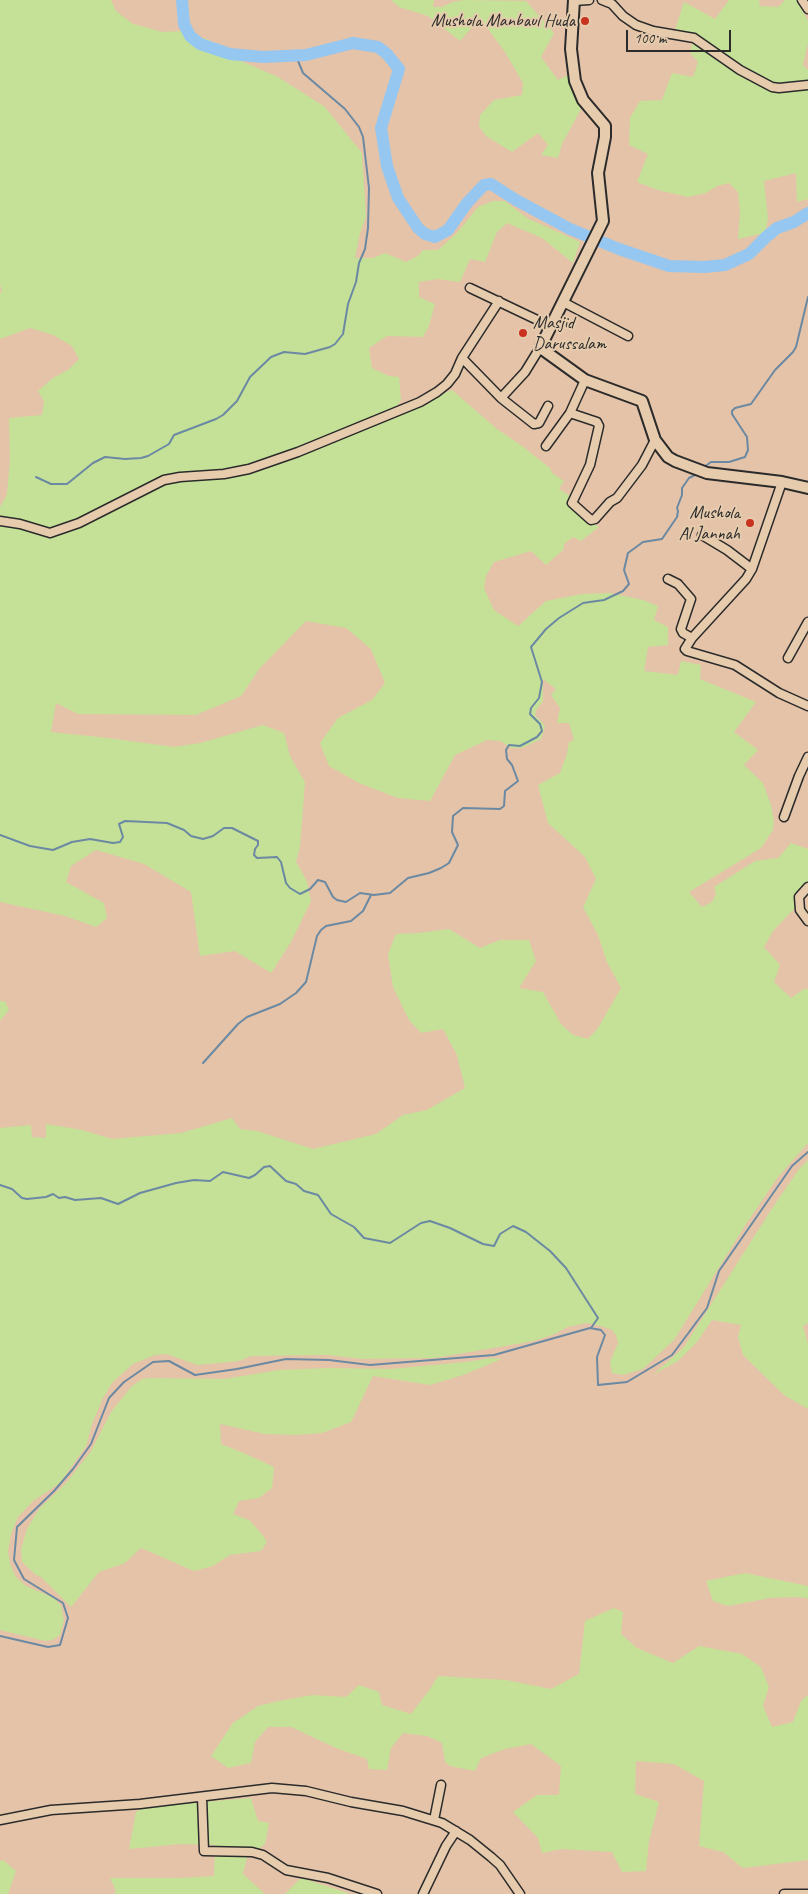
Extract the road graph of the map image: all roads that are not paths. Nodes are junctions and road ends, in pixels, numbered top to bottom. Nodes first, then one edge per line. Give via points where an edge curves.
1 (574, 0) edge
2 (589, 0) edge
3 (602, 0) edge
4 (802, 0) edge
5 (614, 2) edge
6 (808, 9) edge
7 (808, 85) edge
8 (470, 288) dead end
9 (499, 301) junction
10 (563, 302) junction
11 (552, 327) junction
12 (628, 336) dead end
13 (541, 346) junction
14 (462, 358) junction
15 (585, 380) junction
16 (501, 398) junction
17 (548, 406) dead end
18 (570, 413) junction
19 (655, 440) junction
20 (546, 446) dead end
21 (782, 482) junction
22 (808, 488) edge
23 (0, 521) edge
24 (702, 536) dead end
25 (752, 569) junction
26 (668, 579) dead end
27 (808, 622) edge
28 (692, 638) junction
29 (788, 658) dead end
30 (808, 706) edge
31 (808, 757) edge
32 (784, 817) dead end
33 (808, 887) edge
34 (808, 921) edge
35 (441, 1785) dead end
36 (202, 1797) junction
37 (0, 1820) edge
38 (434, 1820) junction
39 (456, 1831) junction
40 (377, 1894) edge
41 (423, 1894) edge
42 (520, 1894) edge
43 (784, 1894) edge
44 (808, 1894) edge

1 - 2 street
1 - 10 street via 571,49 575,81 584,100 605,126 598,173 603,216
3 - 5 street
4 - 6 street
5 - 7 street via 623,16 636,25 694,38 740,70 772,86
8 - 9 street
9 - 11 street
9 - 14 street
10 - 11 street
10 - 12 street
11 - 13 street
13 - 15 street via 543,351
13 - 16 street
14 - 16 street
14 - 23 street via 447,384 420,402 250,469 164,480 79,522 50,532
15 - 18 street
15 - 19 street via 642,401
16 - 17 street via 536,424
18 - 19 street via 597,422 599,426 590,465 572,503 591,520 617,498 642,465
18 - 20 street
19 - 21 street via 671,459 702,472
21 - 22 street
21 - 25 street
24 - 25 street
25 - 28 street
26 - 28 street via 678,584 691,599 681,629
27 - 29 street
28 - 30 street via 685,649 688,651 735,665 779,693
31 - 32 street
33 - 34 street via 800,894 799,900 801,913
35 - 38 street
36 - 37 street via 51,1810
36 - 38 street via 289,1788
36 - 40 street via 204,1852 252,1852 286,1870 328,1878
38 - 39 street
39 - 41 street
39 - 42 street via 500,1865
43 - 44 street

